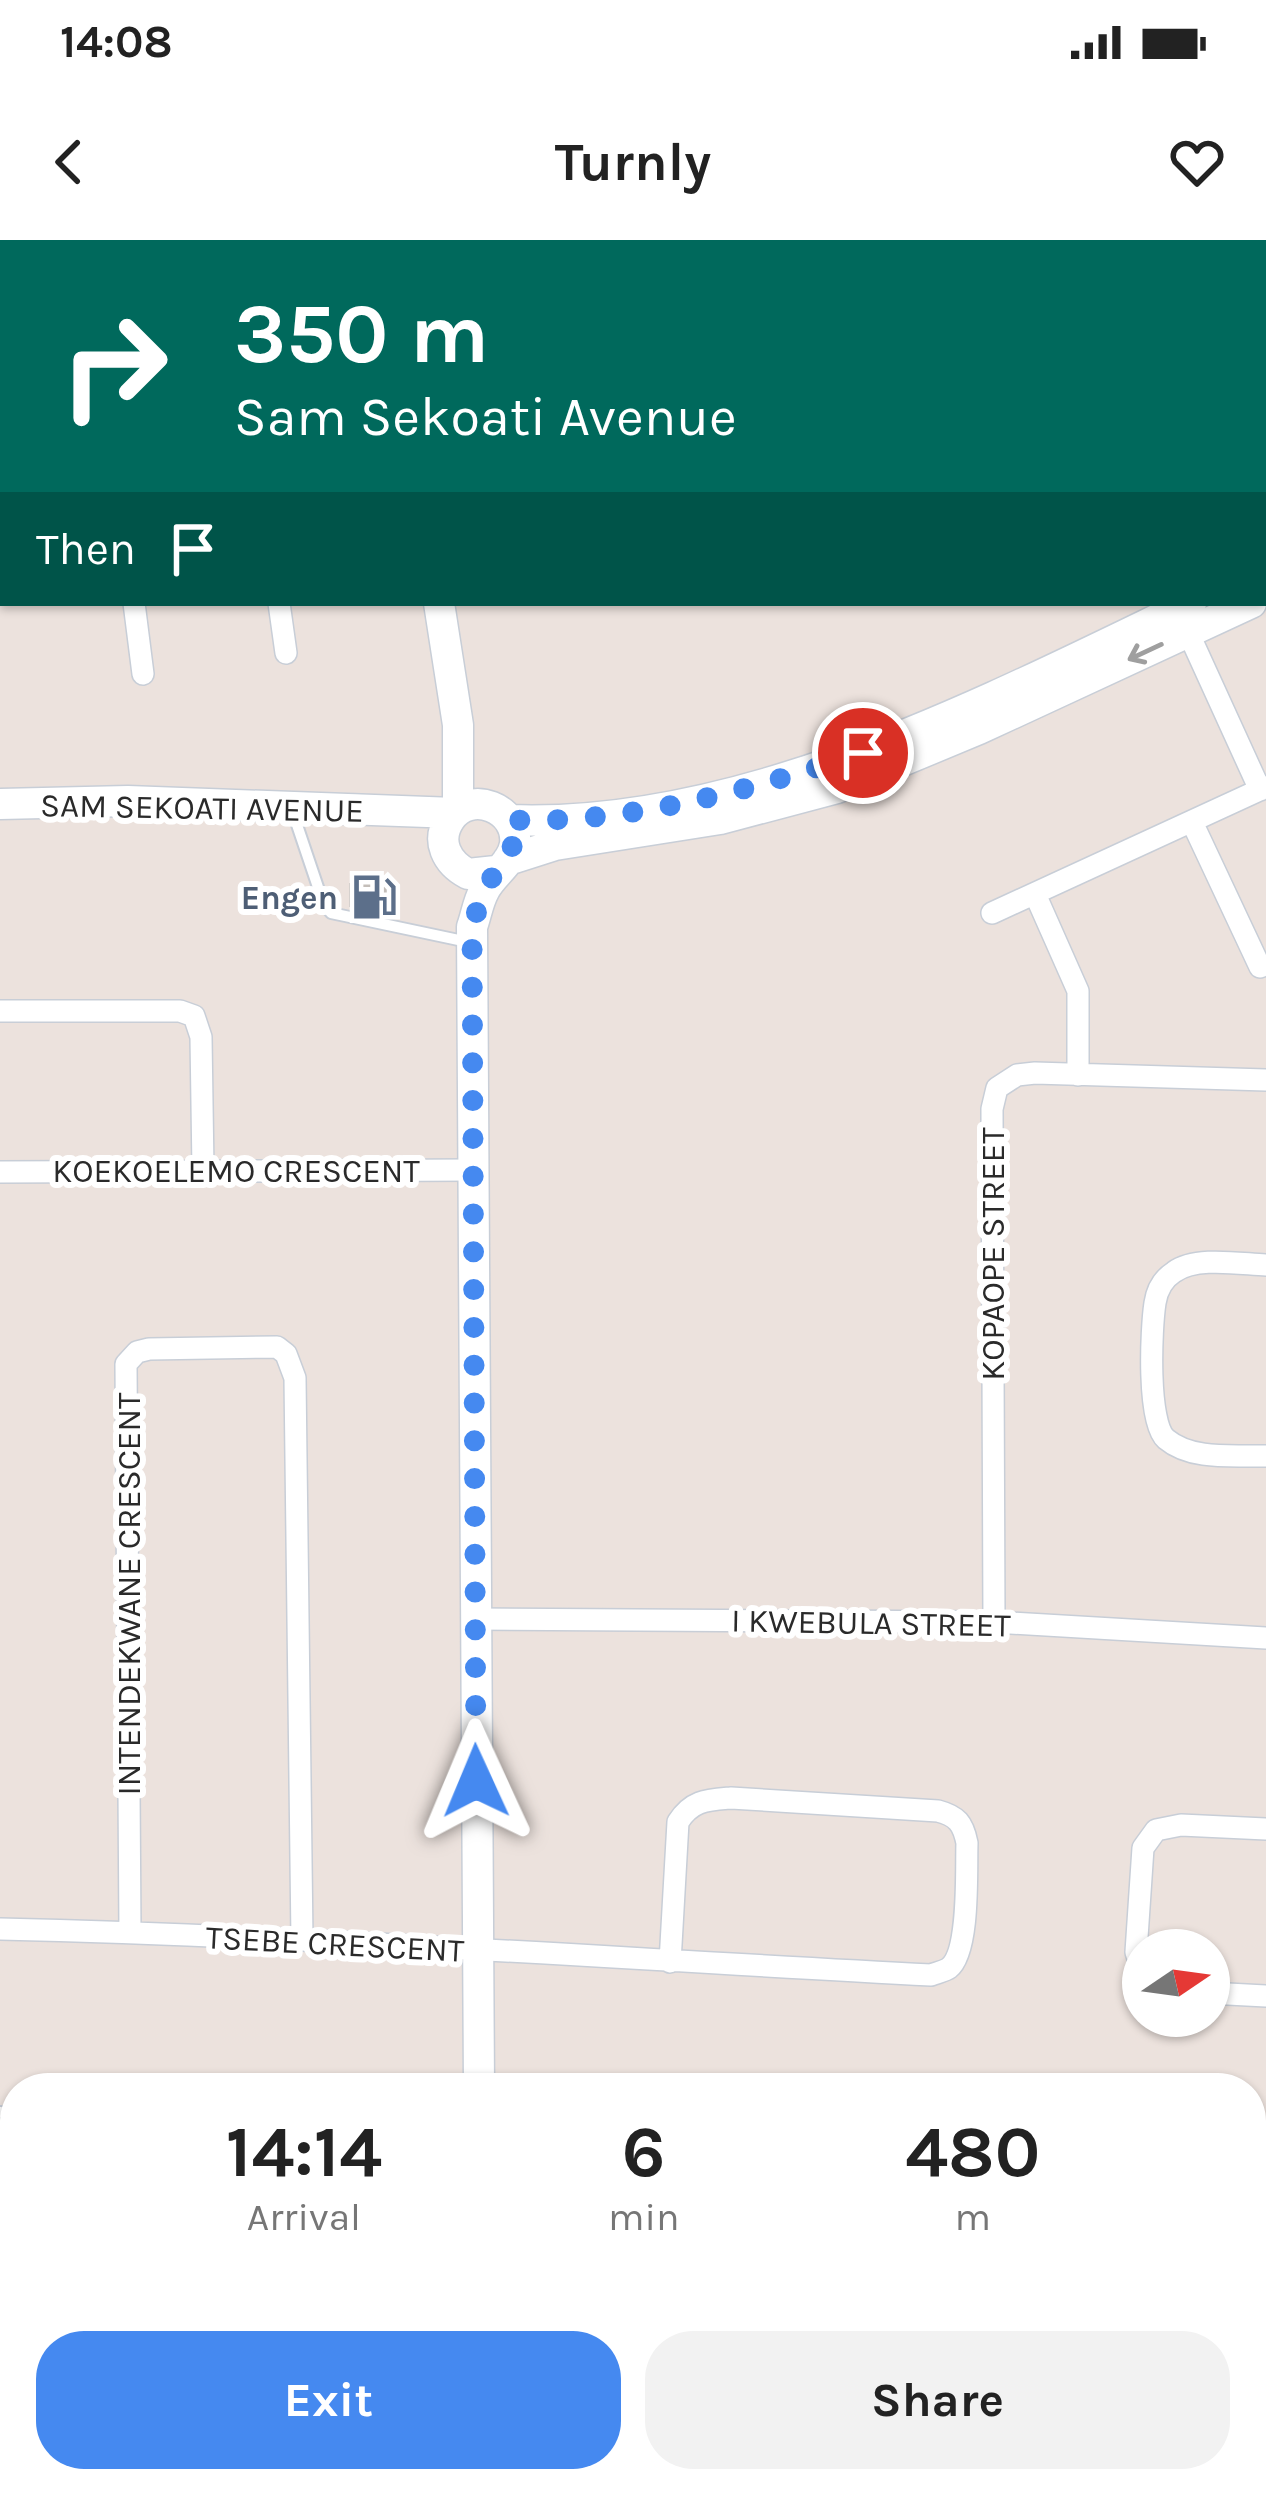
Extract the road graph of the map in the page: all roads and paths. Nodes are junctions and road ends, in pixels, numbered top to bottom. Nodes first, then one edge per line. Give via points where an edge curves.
1 (134, 606) edge
2 (279, 606) edge
3 (439, 606) edge
4 (1239, 606) edge
5 (1190, 618) edge
6 (286, 653) dead end
7 (143, 674) dead end
8 (458, 725) junction
9 (1263, 788) edge
10 (0, 804) edge
11 (291, 807) junction
12 (457, 812) junction
13 (403, 813) junction
14 (501, 814) junction
15 (1192, 822) junction
16 (449, 855) junction
17 (502, 866) junction
18 (1035, 893) junction
19 (992, 913) dead end
20 (472, 935) junction
21 (1260, 967) dead end
22 (0, 1011) edge
23 (1078, 1075) junction
24 (1266, 1080) edge
25 (203, 1170) junction
26 (472, 1170) junction
27 (0, 1172) edge
28 (1266, 1265) edge
29 (1266, 1456) edge
30 (475, 1619) junction
31 (994, 1622) junction
32 (1266, 1638) edge
33 (1266, 1829) edge
34 (0, 1929) edge
35 (1138, 1929) edge
36 (130, 1932) junction
37 (302, 1940) junction
38 (477, 1952) junction
39 (670, 1962) junction
40 (1230, 1994) edge
41 (1266, 1996) edge
42 (479, 2073) edge

1 - 7 street
2 - 6 street
3 - 8 street
4 - 5 street
5 - 9 street
5 - 14 street via 802,772 647,810 551,822
5 -> 17 street via 961,737 837,788 720,819 555,845
8 - 12 street
8 - 14 street via 479,785
9 - 15 street
10 - 11 street, SAM SEKOATI AVENUE
11 - 13 street, SAM SEKOATI AVENUE
11 - 20 lane via 331,913
12 - 13 street, SAM SEKOATI AVENUE
12 - 14 street via 470,805
12 - 16 street via 446,827
13 - 16 street, SAM SEKOATI AVENUE
14 - 17 street via 514,844
15 - 18 street
15 - 21 street
16 - 17 street via 475,875
16 - 20 street
17 - 20 street via 484,891
18 - 19 street
18 - 23 street via 1078,991
20 - 26 street
22 - 25 street via 192,1014 201,1037
23 - 24 street, KOPAOPE STREET
23 - 31 street, KOPAOPE STREET via 1017,1075 997,1088 992,1109
25 - 26 street, KOEKOELEMO CRESCENT
25 - 27 street, KOEKOELEMO CRESCENT
26 - 30 street
28 - 29 street via 1201,1264 1178,1268 1162,1282 1153,1413 1158,1431 1183,1449
30 - 31 street, I KWEBULA STREET
30 - 38 street
31 - 32 street, I KWEBULA STREET
33 - 35 street via 1156,1830 1143,1848
34 - 36 street, TSEBE CRESCENT
36 - 37 street, TSEBE CRESCENT
36 - 37 street, INTENDEKWANE CRESCENT via 126,1364 149,1349 277,1347 295,1378
37 - 38 street, TSEBE CRESCENT
38 - 39 street, TSEBE CRESCENT
38 - 42 street
39 - 39 street, TSEBE CRESCENT via 678,1822 688,1807 731,1798 938,1811 964,1827 962,1941 948,1970
40 - 41 street

